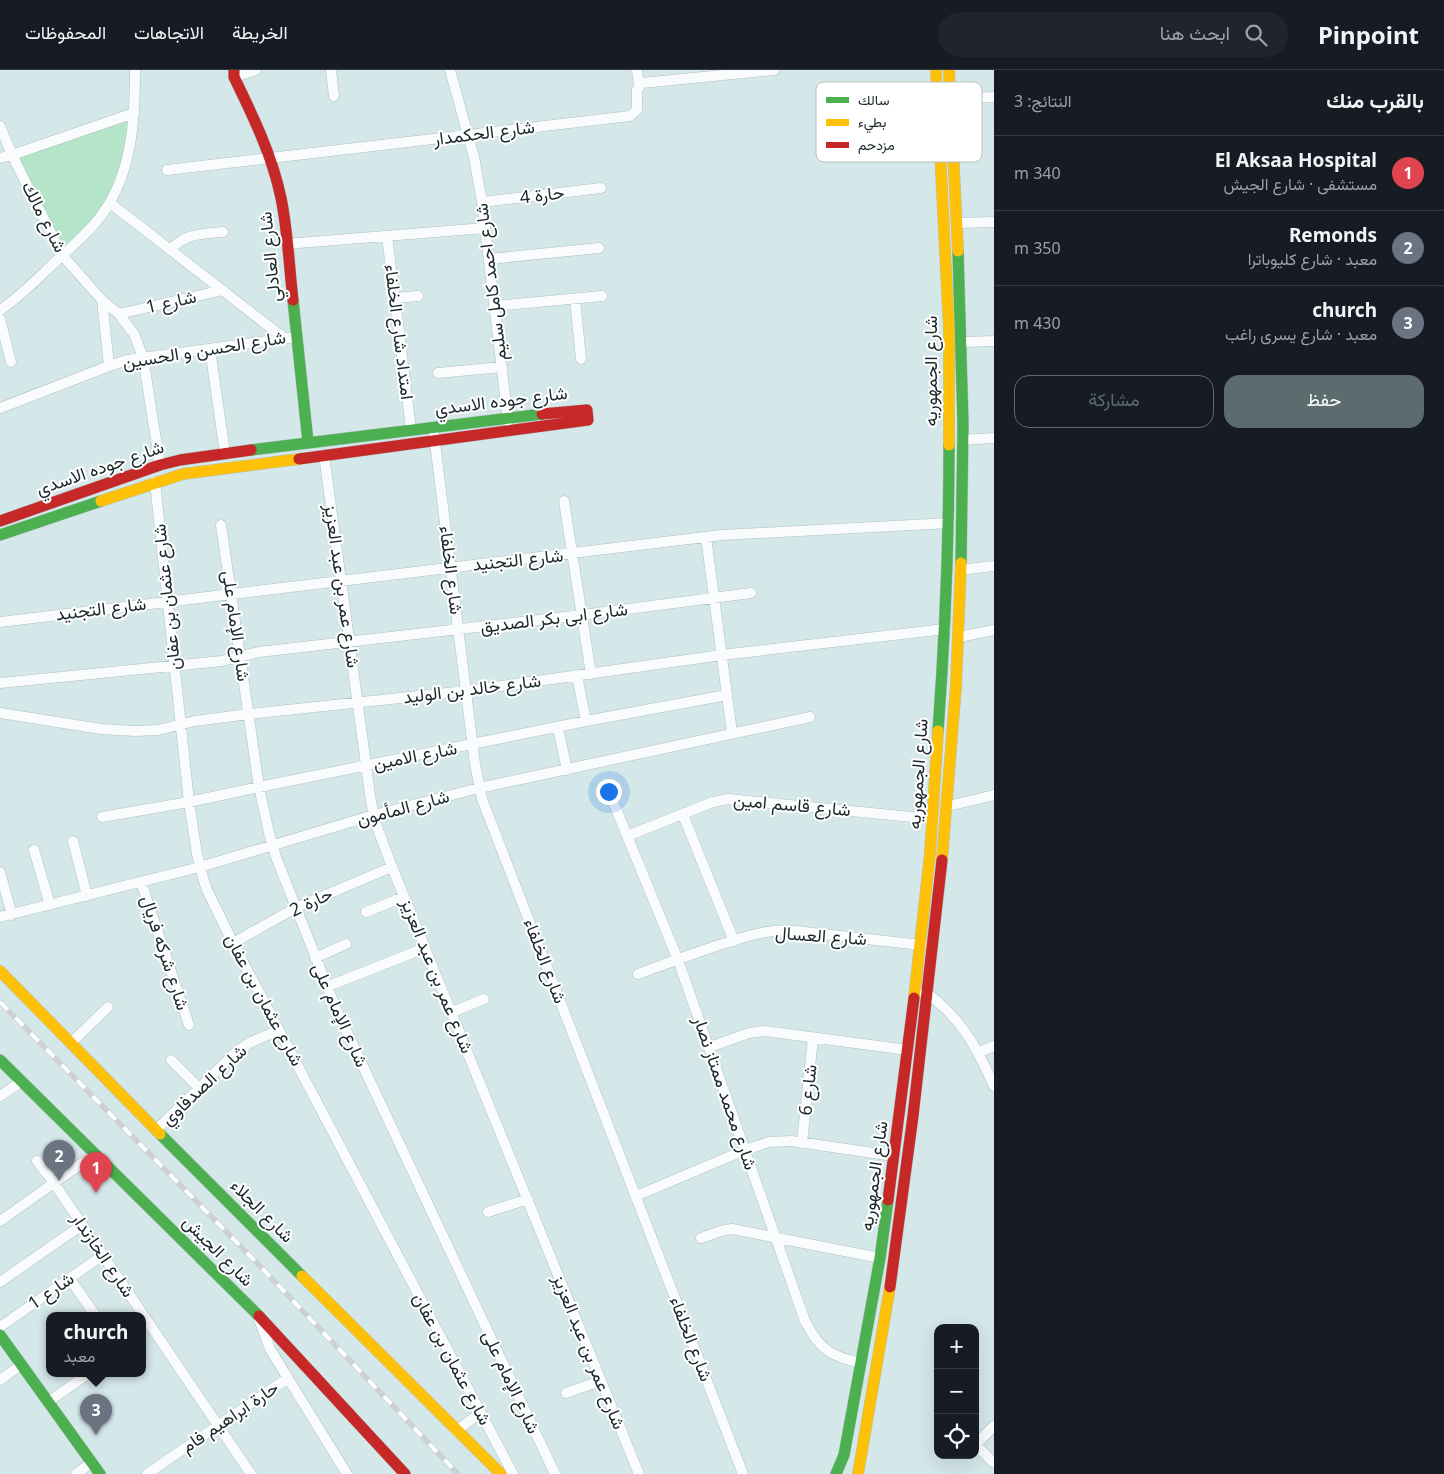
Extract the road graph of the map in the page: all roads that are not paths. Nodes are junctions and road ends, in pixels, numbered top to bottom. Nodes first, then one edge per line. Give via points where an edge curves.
1 (135, 70) edge
2 (256, 70) edge
3 (331, 70) edge
4 (450, 70) edge
5 (637, 70) edge
6 (774, 70) edge
7 (232, 72) edge
8 (731, 72) edge
9 (639, 85) junction
10 (334, 96) dead end
11 (134, 113) junction
12 (0, 126) edge
13 (468, 135) junction
14 (12, 155) junction
15 (0, 158) edge
16 (271, 158) junction
17 (941, 162) edge
18 (955, 162) edge
19 (167, 170) dead end
20 (601, 188) dead end
21 (482, 202) junction
22 (110, 203) junction
23 (994, 222) edge
24 (958, 223) junction
25 (485, 228) junction
26 (223, 232) dead end
27 (388, 236) junction
28 (286, 244) junction
29 (599, 248) dead end
30 (170, 250) junction
31 (62, 255) junction
32 (489, 259) junction
33 (222, 290) junction
34 (418, 296) dead end
35 (602, 296) dead end
36 (395, 298) junction
37 (575, 299) junction
38 (102, 300) junction
39 (494, 306) junction
40 (0, 310) edge
41 (120, 314) junction
42 (0, 319) edge
43 (296, 337) junction
44 (284, 338) junction
45 (994, 341) edge
46 (962, 342) junction
47 (210, 349) junction
48 (143, 357) junction
49 (581, 359) dead end
50 (11, 362) dead end
51 (109, 366) junction
52 (502, 368) junction
53 (438, 373) dead end
54 (0, 408) edge
55 (507, 417) junction
56 (433, 426) junction
57 (412, 429) junction
58 (509, 430) junction
59 (994, 438) edge
60 (434, 440) junction
61 (962, 440) junction
62 (308, 442) junction
63 (225, 453) junction
64 (324, 455) junction
65 (160, 465) junction
66 (155, 482) junction
67 (564, 501) dead end
68 (0, 521) edge
69 (949, 523) junction
70 (221, 525) dead end
71 (0, 535) edge
72 (706, 537) junction
73 (573, 554) junction
74 (994, 566) edge
75 (450, 567) junction
76 (960, 570) junction
77 (341, 580) junction
78 (751, 593) dead end
79 (231, 594) junction
80 (714, 598) junction
81 (168, 601) junction
82 (582, 615) junction
83 (0, 622) edge
84 (458, 630) junction
85 (945, 630) junction
86 (994, 630) edge
87 (959, 637) junction
88 (349, 642) junction
89 (722, 656) junction
90 (240, 657) junction
91 (175, 667) junction
92 (591, 674) junction
93 (577, 676) junction
94 (0, 683) edge
95 (466, 691) junction
96 (727, 695) junction
97 (357, 703) junction
98 (0, 713) edge
99 (249, 714) junction
100 (810, 717) dead end
101 (586, 721) junction
102 (181, 726) junction
103 (558, 728) junction
104 (732, 733) junction
105 (473, 745) junction
106 (366, 766) junction
107 (567, 770) junction
108 (259, 787) junction
109 (479, 788) junction
110 (994, 795) edge
111 (612, 799) dead end
112 (190, 802) junction
113 (948, 806) junction
114 (374, 815) junction
115 (683, 815) junction
116 (102, 817) dead end
117 (932, 819) junction
118 (627, 836) junction
119 (73, 841) dead end
120 (272, 844) junction
121 (34, 850) dead end
122 (200, 867) junction
123 (392, 867) junction
124 (0, 872) edge
125 (141, 882) junction
126 (87, 896) junction
127 (404, 896) junction
128 (50, 905) junction
129 (295, 908) junction
130 (366, 912) dead end
131 (12, 914) junction
132 (0, 917) edge
133 (734, 940) junction
134 (233, 944) junction
135 (346, 944) dead end
136 (920, 944) junction
137 (425, 948) junction
138 (315, 958) junction
139 (678, 960) junction
140 (0, 971) edge
141 (638, 974) dead end
142 (326, 987) junction
143 (915, 991) junction
144 (928, 993) junction
145 (484, 999) dead end
146 (108, 1007) dead end
147 (452, 1012) junction
148 (189, 1025) dead end
149 (911, 1026) junction
150 (923, 1028) junction
151 (280, 1030) junction
152 (813, 1038) junction
153 (71, 1043) junction
154 (994, 1046) edge
155 (710, 1047) junction
156 (0, 1050) edge
157 (908, 1050) junction
158 (979, 1052) junction
159 (171, 1060) dead end
160 (4, 1063) edge
161 (22, 1081) junction
162 (994, 1086) edge
163 (199, 1088) junction
164 (0, 1096) edge
165 (156, 1130) junction
166 (802, 1143) junction
167 (745, 1150) junction
168 (95, 1154) junction
169 (894, 1156) junction
170 (37, 1161) dead end
171 (54, 1183) junction
172 (636, 1196) junction
173 (528, 1199) junction
174 (488, 1212) dead end
175 (0, 1221) edge
176 (82, 1224) junction
177 (776, 1237) junction
178 (701, 1238) dead end
179 (103, 1255) junction
180 (880, 1258) junction
181 (69, 1278) junction
182 (0, 1282) edge
183 (93, 1312) edge
184 (142, 1312) edge
185 (258, 1316) junction
186 (146, 1319) edge
187 (0, 1327) edge
188 (0, 1335) edge
189 (861, 1363) junction
190 (21, 1364) junction
191 (84, 1377) edge
192 (288, 1378) junction
193 (0, 1380) edge
194 (600, 1381) junction
195 (566, 1393) dead end
196 (48, 1402) junction
197 (480, 1413) junction
198 (218, 1425) junction
199 (994, 1426) edge
200 (456, 1431) junction
201 (979, 1440) edge
202 (979, 1448) edge
203 (844, 1455) junction
204 (92, 1462) junction
205 (994, 1463) edge
206 (76, 1474) edge
207 (100, 1474) edge
208 (148, 1474) edge
209 (251, 1474) edge
210 (346, 1474) edge
211 (405, 1474) edge
212 (500, 1474) edge
213 (513, 1474) edge
214 (555, 1474) edge
215 (639, 1474) edge
216 (743, 1474) edge
217 (836, 1474) edge
218 (843, 1474) edge
219 (858, 1474) edge

1 - 11 street
2 - 7 street
3 - 10 street
4 - 13 street, شارع احمد كامل سليم
5 - 9 street, شارع الحكمدار
6 - 8 street
7 - 16 street, شارع العادلي
8 - 9 street
9 - 13 street, شارع الحكمدار via 637,110 630,116
11 - 14 street
11 - 22 street via 122,175
12 - 14 street, شارع مالك
13 - 16 street, شارع الحكمدار
13 - 21 street, شارع احمد كامل سليم
14 - 15 street
14 - 31 street, شارع مالك
16 - 19 street, شارع الحكمدار
16 - 28 street, شارع العادلي via 282,201
17 - 69 street, شارع الجمهوريه via 949,330
18 - 24 street, شارع الجمهوريه
20 - 21 street, حارة 4
21 - 25 street, شارع احمد كامل سليم
22 - 30 street
22 - 31 street
23 - 24 street
24 - 46 street, شارع الجمهوريه
25 - 27 street
25 - 32 street, شارع احمد كامل سليم
26 - 30 street via 191,235
27 - 28 street
27 - 36 street, امتداد شارع الخلفاء
28 - 43 street, شارع العادلي
29 - 32 street
30 - 33 street
31 - 38 street, شارع مالك
31 - 40 street
32 - 39 street, شارع احمد كامل سليم
33 - 41 street, شارع 1
33 - 44 street
34 - 36 street
35 - 37 street
36 - 57 street, امتداد شارع الخلفاء
37 - 39 street
37 - 49 street
38 - 41 street, شارع مالك
38 - 51 street
39 - 52 street, شارع احمد كامل سليم
41 - 48 street, شارع مالك via 134,334
42 - 50 street
43 - 44 street, شارع الحسن و الحسين
43 - 62 street, شارع العادلي
44 - 47 street, شارع الحسن و الحسين
45 - 46 street
46 - 61 street, شارع الجمهوريه
47 - 48 street, شارع الحسن و الحسين
47 - 63 street
48 - 51 street, شارع الحسن و الحسين
48 - 65 street, شارع مالك
51 - 54 street, شارع الحسن و الحسين
52 - 53 street
52 - 55 street, شارع احمد كامل سليم
55 - 56 street, شارع جوده الاسدي
55 - 58 street, شارع احمد كامل سليم
55 - 58 street, شارع جوده الاسدي via 586,409 588,419
56 - 57 street, شارع جوده الاسدي
56 - 60 street, شارع الخلفاء
57 - 62 street, شارع جوده الاسدي
58 - 60 street, شارع جوده الاسدي
59 - 61 street
60 - 64 street, شارع جوده الاسدي
60 - 75 street, شارع الخلفاء
61 - 76 street, شارع الجمهوريه
62 - 63 street, شارع جوده الاسدي
63 - 65 street, شارع جوده الاسدي
64 - 66 street, شارع جوده الاسدي via 197,471
64 - 77 street, شارع عمر بن عبد العزيز
65 - 68 street, شارع جوده الاسدي
66 - 71 street, شارع جوده الاسدي
66 - 81 street, شارع عثمان بن عفان
67 - 73 street
69 - 72 street, شارع التجنيد
69 - 85 street, شارع الجمهوريه
70 - 79 street, شارع الإمام على
72 - 73 street, شارع التجنيد
72 - 80 street
73 - 75 street, شارع التجنيد
73 - 82 street
74 - 76 street
75 - 77 street, شارع التجنيد
75 - 84 street, شارع الخلفاء
76 - 87 street, شارع الجمهوريه
77 - 79 street, شارع التجنيد
77 - 88 street, شارع عمر بن عبد العزيز
78 - 80 street, شارع ابى بكر الصديق
79 - 81 street, شارع التجنيد
79 - 90 street, شارع الإمام على
80 - 82 street, شارع ابى بكر الصديق
80 - 89 street
81 - 83 street, شارع التجنيد
81 - 91 street, شارع عثمان بن عفان
82 - 84 street, شارع ابى بكر الصديق
82 - 92 street
84 - 88 street, شارع ابى بكر الصديق
84 - 95 street, شارع الخلفاء
85 - 89 street, شارع خالد بن الوليد
85 - 117 street, شارع الجمهوريه
86 - 87 street
87 - 113 street, شارع الجمهوريه
88 - 90 street, شارع ابى بكر الصديق
88 - 97 street, شارع عمر بن عبد العزيز
89 - 92 street, شارع خالد بن الوليد
89 - 96 street
90 - 91 street, شارع ابى بكر الصديق
90 - 99 street, شارع الإمام على
91 - 94 street, شارع ابى بكر الصديق
91 - 102 street, شارع عثمان بن عفان
92 - 93 street, شارع خالد بن الوليد
93 - 95 street, شارع خالد بن الوليد
93 - 101 street
95 - 97 street, شارع خالد بن الوليد
95 - 105 street, شارع الخلفاء
96 - 101 street, شارع الامين
96 - 104 street
97 - 99 street, شارع خالد بن الوليد
97 - 106 street, شارع عمر بن عبد العزيز
98 - 102 street, شارع خالد بن الوليد via 118,731
99 - 102 street, شارع خالد بن الوليد
99 - 108 street, شارع الإمام على
100 - 104 street, شارع المأمون
101 - 103 street, شارع الامين
102 - 112 street, شارع عثمان بن عفان
103 - 105 street, شارع الامين
103 - 107 street
104 - 107 street, شارع المأمون
105 - 106 street, شارع الامين
105 - 109 street, شارع الخلفاء
106 - 108 street, شارع الامين
106 - 114 street, شارع عمر بن عبد العزيز
107 - 109 street, شارع المأمون
108 - 112 street, شارع الامين
108 - 120 street, شارع الإمام على
109 - 114 street, شارع المأمون
109 - 172 street, شارع الخلفاء
110 - 113 street
111 - 118 street, شارع محمد ممتاز نصار
112 - 116 street, شارع الامين
112 - 122 street, شارع عثمان بن عفان
113 - 144 street, شارع الجمهوريه
114 - 120 street, شارع المأمون
114 - 123 street, شارع عمر بن عبد العزيز
115 - 117 street, شارع قاسم امين via 720,800 735,798
115 - 118 street, شارع قاسم امين
115 - 133 street
117 - 136 street, شارع الجمهوريه
118 - 139 street, شارع محمد ممتاز نصار
119 - 126 street
120 - 122 street, شارع المأمون
120 - 129 street, شارع الإمام على
121 - 128 street
122 - 125 street, شارع المأمون
122 - 134 street, شارع عثمان بن عفان via 207,890
123 - 127 street, شارع عمر بن عبد العزيز
123 - 129 street, حارة 2
124 - 131 street
125 - 126 street, شارع المأمون
125 - 148 street, شارع شركه فريال
126 - 128 street, شارع المأمون
127 - 130 street
127 - 137 street, شارع عمر بن عبد العزيز
128 - 131 street, شارع المأمون
129 - 134 street, حارة 2
129 - 138 street, شارع الإمام على
131 - 132 street, شارع المأمون
133 - 136 street, شارع العسال via 767,931 786,930
133 - 139 street, شارع العسال
134 - 151 street, شارع عثمان بن عفان
135 - 138 street
136 - 143 street, شارع الجمهوريه
137 - 142 street
137 - 147 street, شارع عمر بن عبد العزيز
138 - 142 street, شارع الإمام على
139 - 141 street, شارع العسال
139 - 155 street, شارع محمد ممتاز نصار
140 - 153 street, شارع الجلاء
142 - 214 street, شارع الإمام على
143 - 144 street
143 - 149 street, شارع الجمهوريه
144 - 150 street, شارع الجمهوريه
144 - 158 street via 957,1021
145 - 147 street
146 - 153 street
147 - 173 street, شارع عمر بن عبد العزيز
149 - 150 street
149 - 157 street, شارع الجمهوريه
150 - 219 street, شارع الجمهوريه via 894,1261
151 - 163 street, شارع الصدفاوي via 243,1047
151 - 197 street, شارع عثمان بن عفان
152 - 155 street via 757,1032
152 - 157 street
152 - 166 street, شارع 6
153 - 165 street, شارع الجلاء
154 - 158 street
155 - 167 street, شارع محمد ممتاز نصار
156 - 160 street
157 - 169 street, شارع الجمهوريه
158 - 162 street
159 - 163 street
160 - 161 street, شارع الجيش
161 - 164 street
161 - 168 street, شارع الجيش
163 - 165 street, شارع الصدفاوي
165 - 200 street, شارع الجلاء
166 - 167 street via 769,1142
166 - 169 street
167 - 172 street
167 - 177 street, شارع محمد ممتاز نصار
168 - 171 street
168 - 185 street, شارع الجيش
169 - 180 street, شارع الجمهوريه
170 - 171 street, شارع الخازندار
171 - 175 street
171 - 176 street, شارع الخازندار
172 - 216 street, شارع الخلفاء
173 - 174 street
173 - 194 street, شارع عمر بن عبد العزيز
176 - 179 street, شارع الخازندار
176 - 182 street
177 - 178 street via 729,1229
177 - 180 street
177 - 189 street, شارع محمد ممتاز نصار via 811,1332 818,1342 838,1357
179 - 181 street, شارع 1
179 - 184 street, شارع الخازندار
180 - 189 street, شارع الجمهوريه
181 - 183 street
181 - 187 street, شارع 1
185 - 192 street via 270,1349
185 - 211 street, شارع الجيش
186 - 198 street, شارع الخازندار
188 - 190 street
189 - 203 street, شارع الجمهوريه
190 - 193 street
190 - 196 street
191 - 196 street
192 - 198 street, حارة ابراهيم فام
192 - 210 street
194 - 195 street
194 - 215 street, شارع عمر بن عبد العزيز
196 - 204 street
197 - 200 street
197 - 213 street, شارع عثمان بن عفان
198 - 208 street, حارة ابراهيم فام
198 - 209 street, شارع الخازندار
199 - 201 street
200 - 212 street, شارع الجلاء
202 - 205 street
203 - 217 street, شارع الجمهوريه
203 - 218 street
204 - 206 street
204 - 207 street

